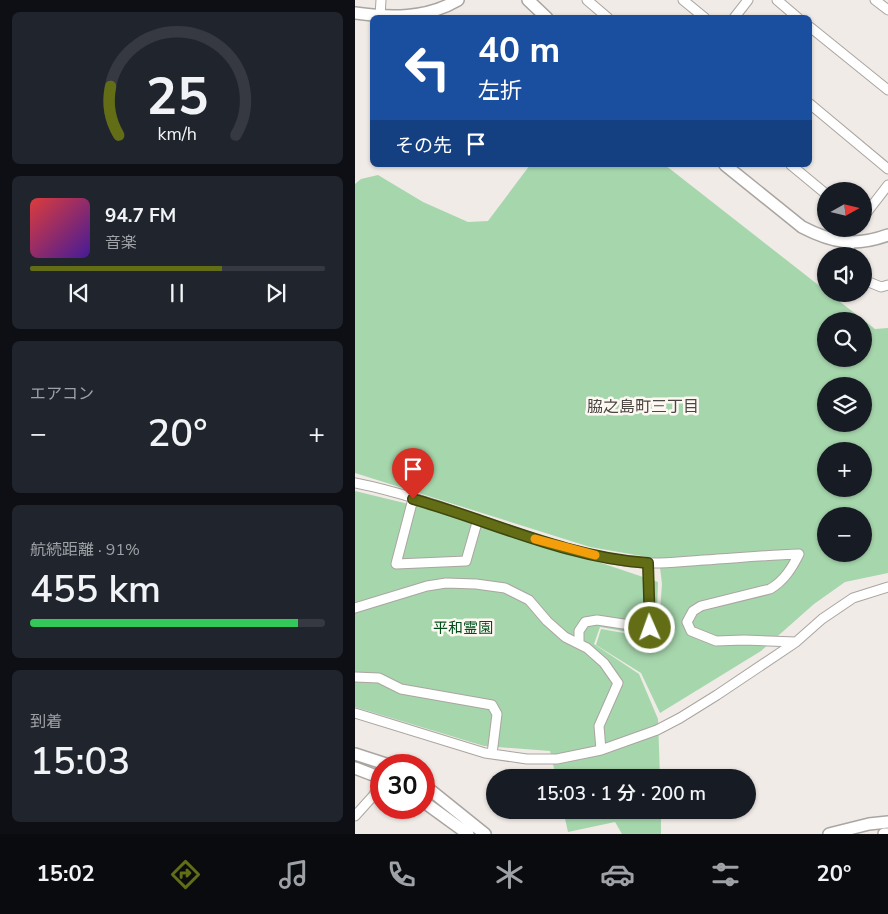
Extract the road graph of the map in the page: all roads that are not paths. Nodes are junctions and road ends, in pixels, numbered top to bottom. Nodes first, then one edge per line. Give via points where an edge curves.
1 (381, 0) edge
2 (457, 0) edge
3 (528, 0) edge
4 (587, 0) edge
5 (683, 0) edge
6 (747, 0) edge
7 (777, 0) edge
8 (875, 0) edge
9 (888, 10) edge
10 (355, 13) edge
11 (372, 15) edge
12 (380, 15) edge
13 (418, 15) edge
14 (544, 15) edge
15 (604, 15) edge
16 (701, 15) edge
17 (736, 15) edge
18 (794, 15) edge
19 (812, 29) edge
20 (888, 90) edge
21 (812, 106) edge
22 (727, 167) edge
23 (793, 167) edge
24 (888, 169) edge
25 (888, 185) edge
26 (817, 187) edge
27 (873, 204) edge
28 (888, 235) edge
29 (850, 243) junction
30 (849, 247) edge
31 (872, 283) edge
32 (888, 285) edge
33 (355, 484) edge
34 (413, 499) junction
35 (478, 519) junction
36 (648, 563) junction
37 (888, 587) edge
38 (355, 608) edge
39 (796, 642) junction
40 (579, 644) junction
41 (355, 676) edge
42 (355, 713) edge
43 (601, 750) junction
44 (355, 754) edge
45 (492, 754) junction
46 (370, 759) edge
47 (355, 768) edge
48 (370, 774) edge
49 (435, 794) edge
50 (370, 799) edge
51 (435, 810) edge
52 (355, 816) edge
53 (888, 821) edge
54 (468, 834) edge
55 (485, 834) edge
56 (829, 834) edge

1 - 12 street
2 - 13 street via 433,12
3 - 14 street
4 - 15 street
5 - 16 street
6 - 17 street
7 - 18 street
8 - 9 street
10 - 11 street
19 - 20 street
21 - 24 street
22 - 29 street via 802,227
23 - 26 street
25 - 27 street
28 - 29 street
29 - 30 street
31 - 32 street via 881,287
33 - 34 street
34 - 35 street
34 - 35 street via 396,564 466,561
35 - 36 street via 578,551 626,562
36 - 39 street via 799,554 791,570 777,585 701,606 693,611 687,622 691,631 715,641
36 - 40 street via 650,628 597,620 585,622 579,631
37 - 39 street via 853,598
38 - 40 street via 446,583 505,588 529,600 565,637
39 - 43 street via 680,718
40 - 43 street via 604,663 618,682 599,726
41 - 45 street via 379,678 401,689 492,704 497,714
42 - 45 street
43 - 45 street via 557,758 527,759
44 - 46 street
47 - 48 street
49 - 55 street
50 - 52 street
51 - 54 street
53 - 56 street

